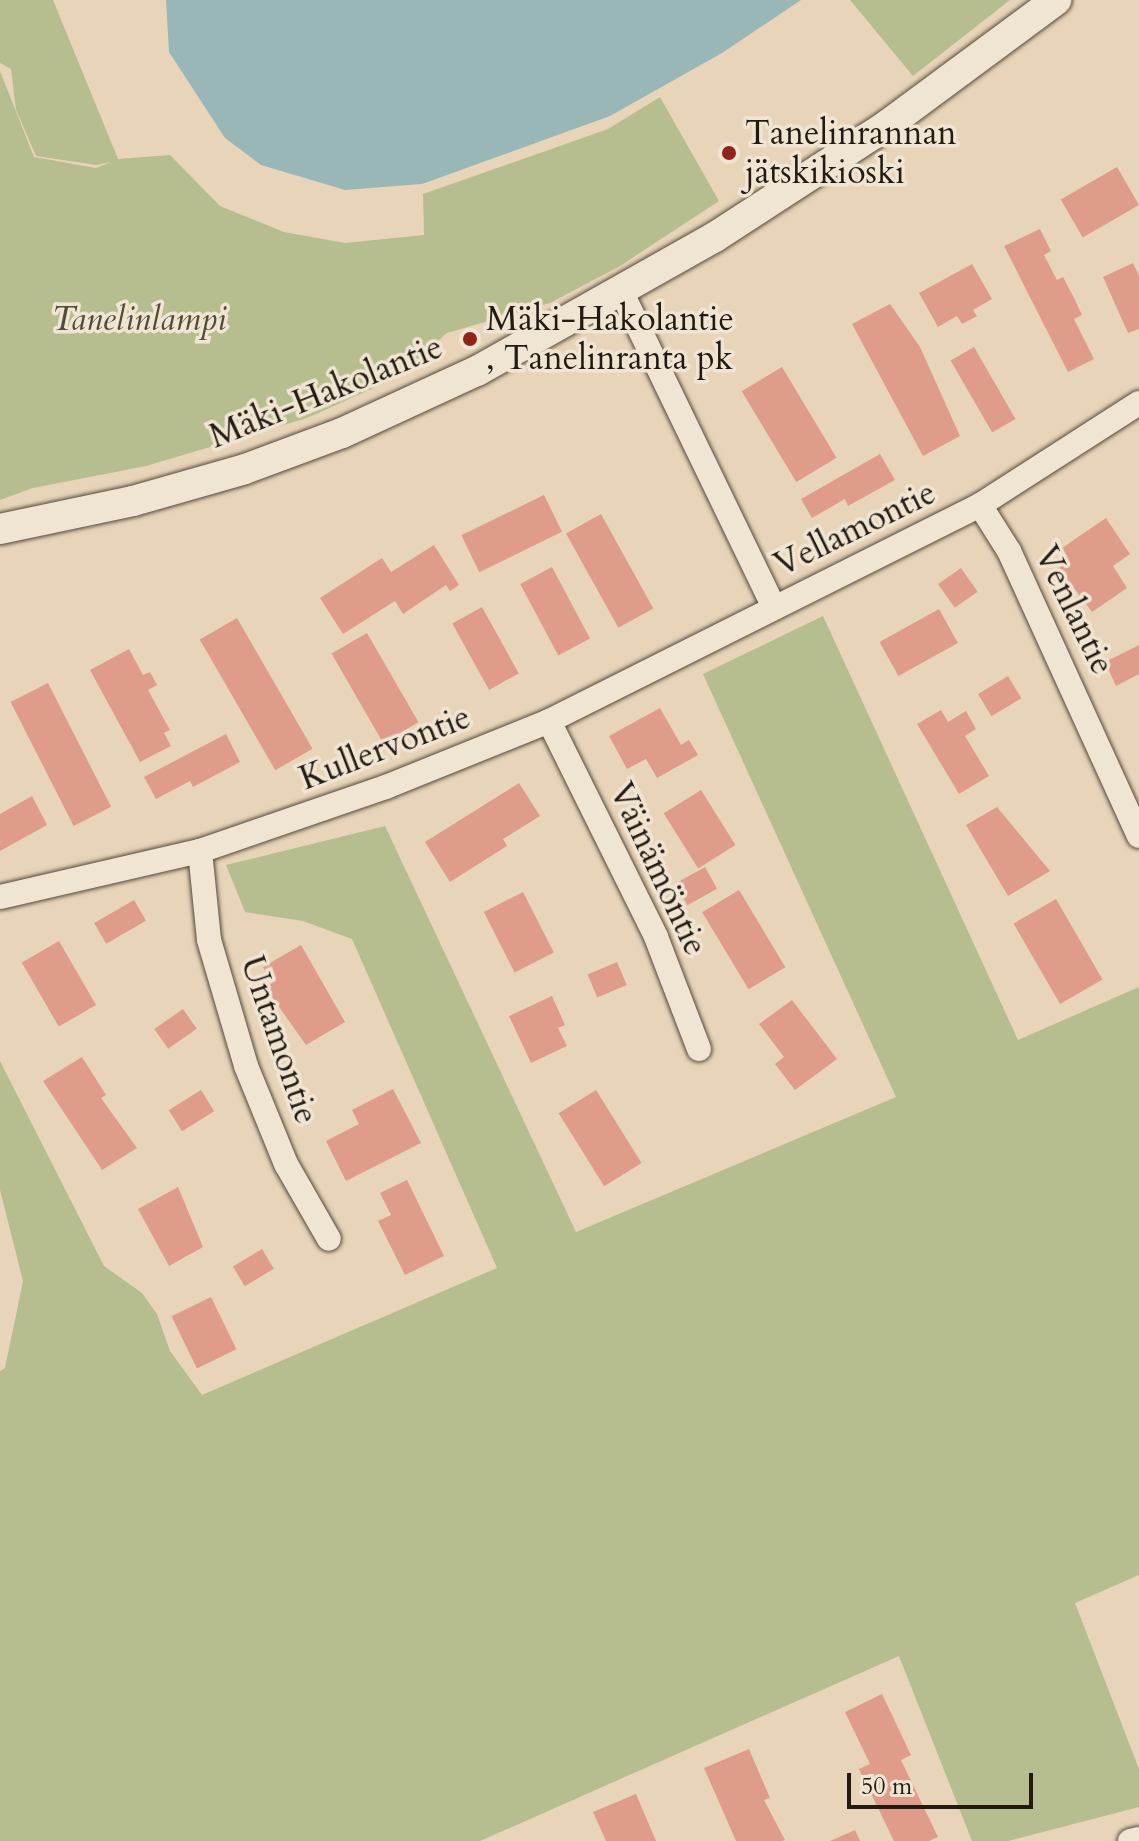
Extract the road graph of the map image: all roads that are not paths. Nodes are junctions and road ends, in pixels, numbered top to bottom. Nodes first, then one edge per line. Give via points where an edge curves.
1 (1056, 0) edge
2 (622, 293) junction
3 (1139, 403) edge
4 (980, 505) junction
5 (0, 529) edge
6 (774, 607) junction
7 (549, 721) junction
8 (1139, 836) edge
9 (200, 851) junction
10 (0, 897) edge
11 (699, 1049) dead end
12 (329, 1239) dead end
13 (1139, 1839) edge
14 (1130, 1841) edge

1 - 2 street, Mäki-Hakolantie via 886,126
2 - 5 street, Mäki-Hakolantie via 477,371 342,433 245,469 133,501
2 - 6 street, Vellamontie
3 - 4 street, Vellamontie
4 - 6 street, Vellamontie
4 - 8 street, Venlantie via 1015,564
6 - 7 street, Kullervontie
7 - 9 street, Kullervontie via 386,787
7 - 11 street, Väinämöntie via 656,937
9 - 10 street, Kullervontie
9 - 12 street, Untamontie via 209,940 246,1066 286,1164
13 - 14 street

